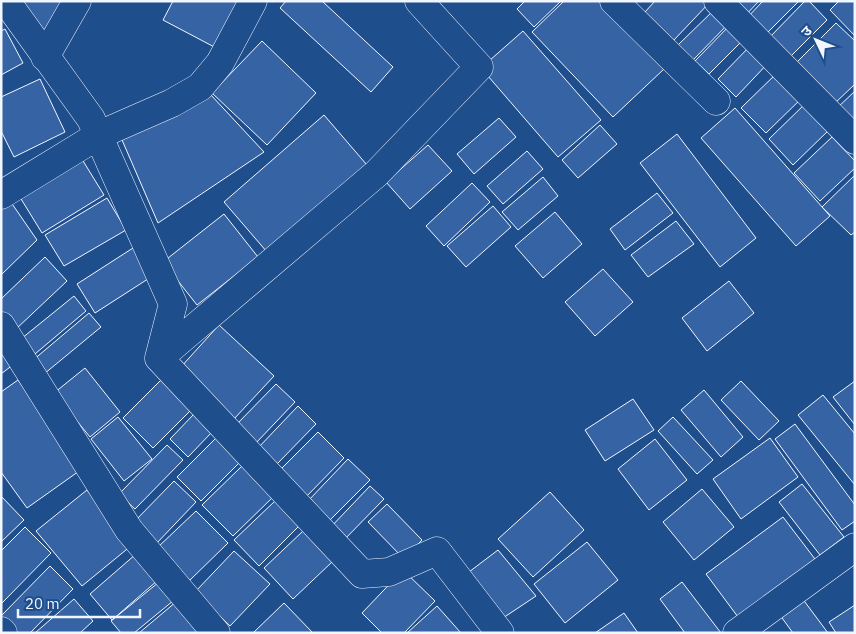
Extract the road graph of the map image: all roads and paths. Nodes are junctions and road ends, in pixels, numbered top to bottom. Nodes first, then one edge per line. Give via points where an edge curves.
1 (6, 1) edge
2 (77, 1) edge
3 (252, 1) edge
4 (419, 1) edge
5 (614, 1) edge
6 (718, 1) edge
7 (45, 57) junction
8 (716, 101) dead end
9 (99, 135) junction
10 (855, 140) edge
11 (1, 195) edge
12 (1, 326) edge
13 (159, 358) junction
14 (855, 547) edge
15 (216, 633) edge
16 (500, 633) edge
17 (736, 633) edge

1 - 7 street
2 - 7 street
3 - 9 street via 220,63 200,87
4 - 13 street via 478,67 376,174
5 - 8 street
6 - 10 street
7 - 9 street via 91,119
9 - 11 street
9 - 13 street via 173,304
12 - 15 street via 129,530
13 - 16 street via 362,574 390,572 437,551
14 - 17 street

